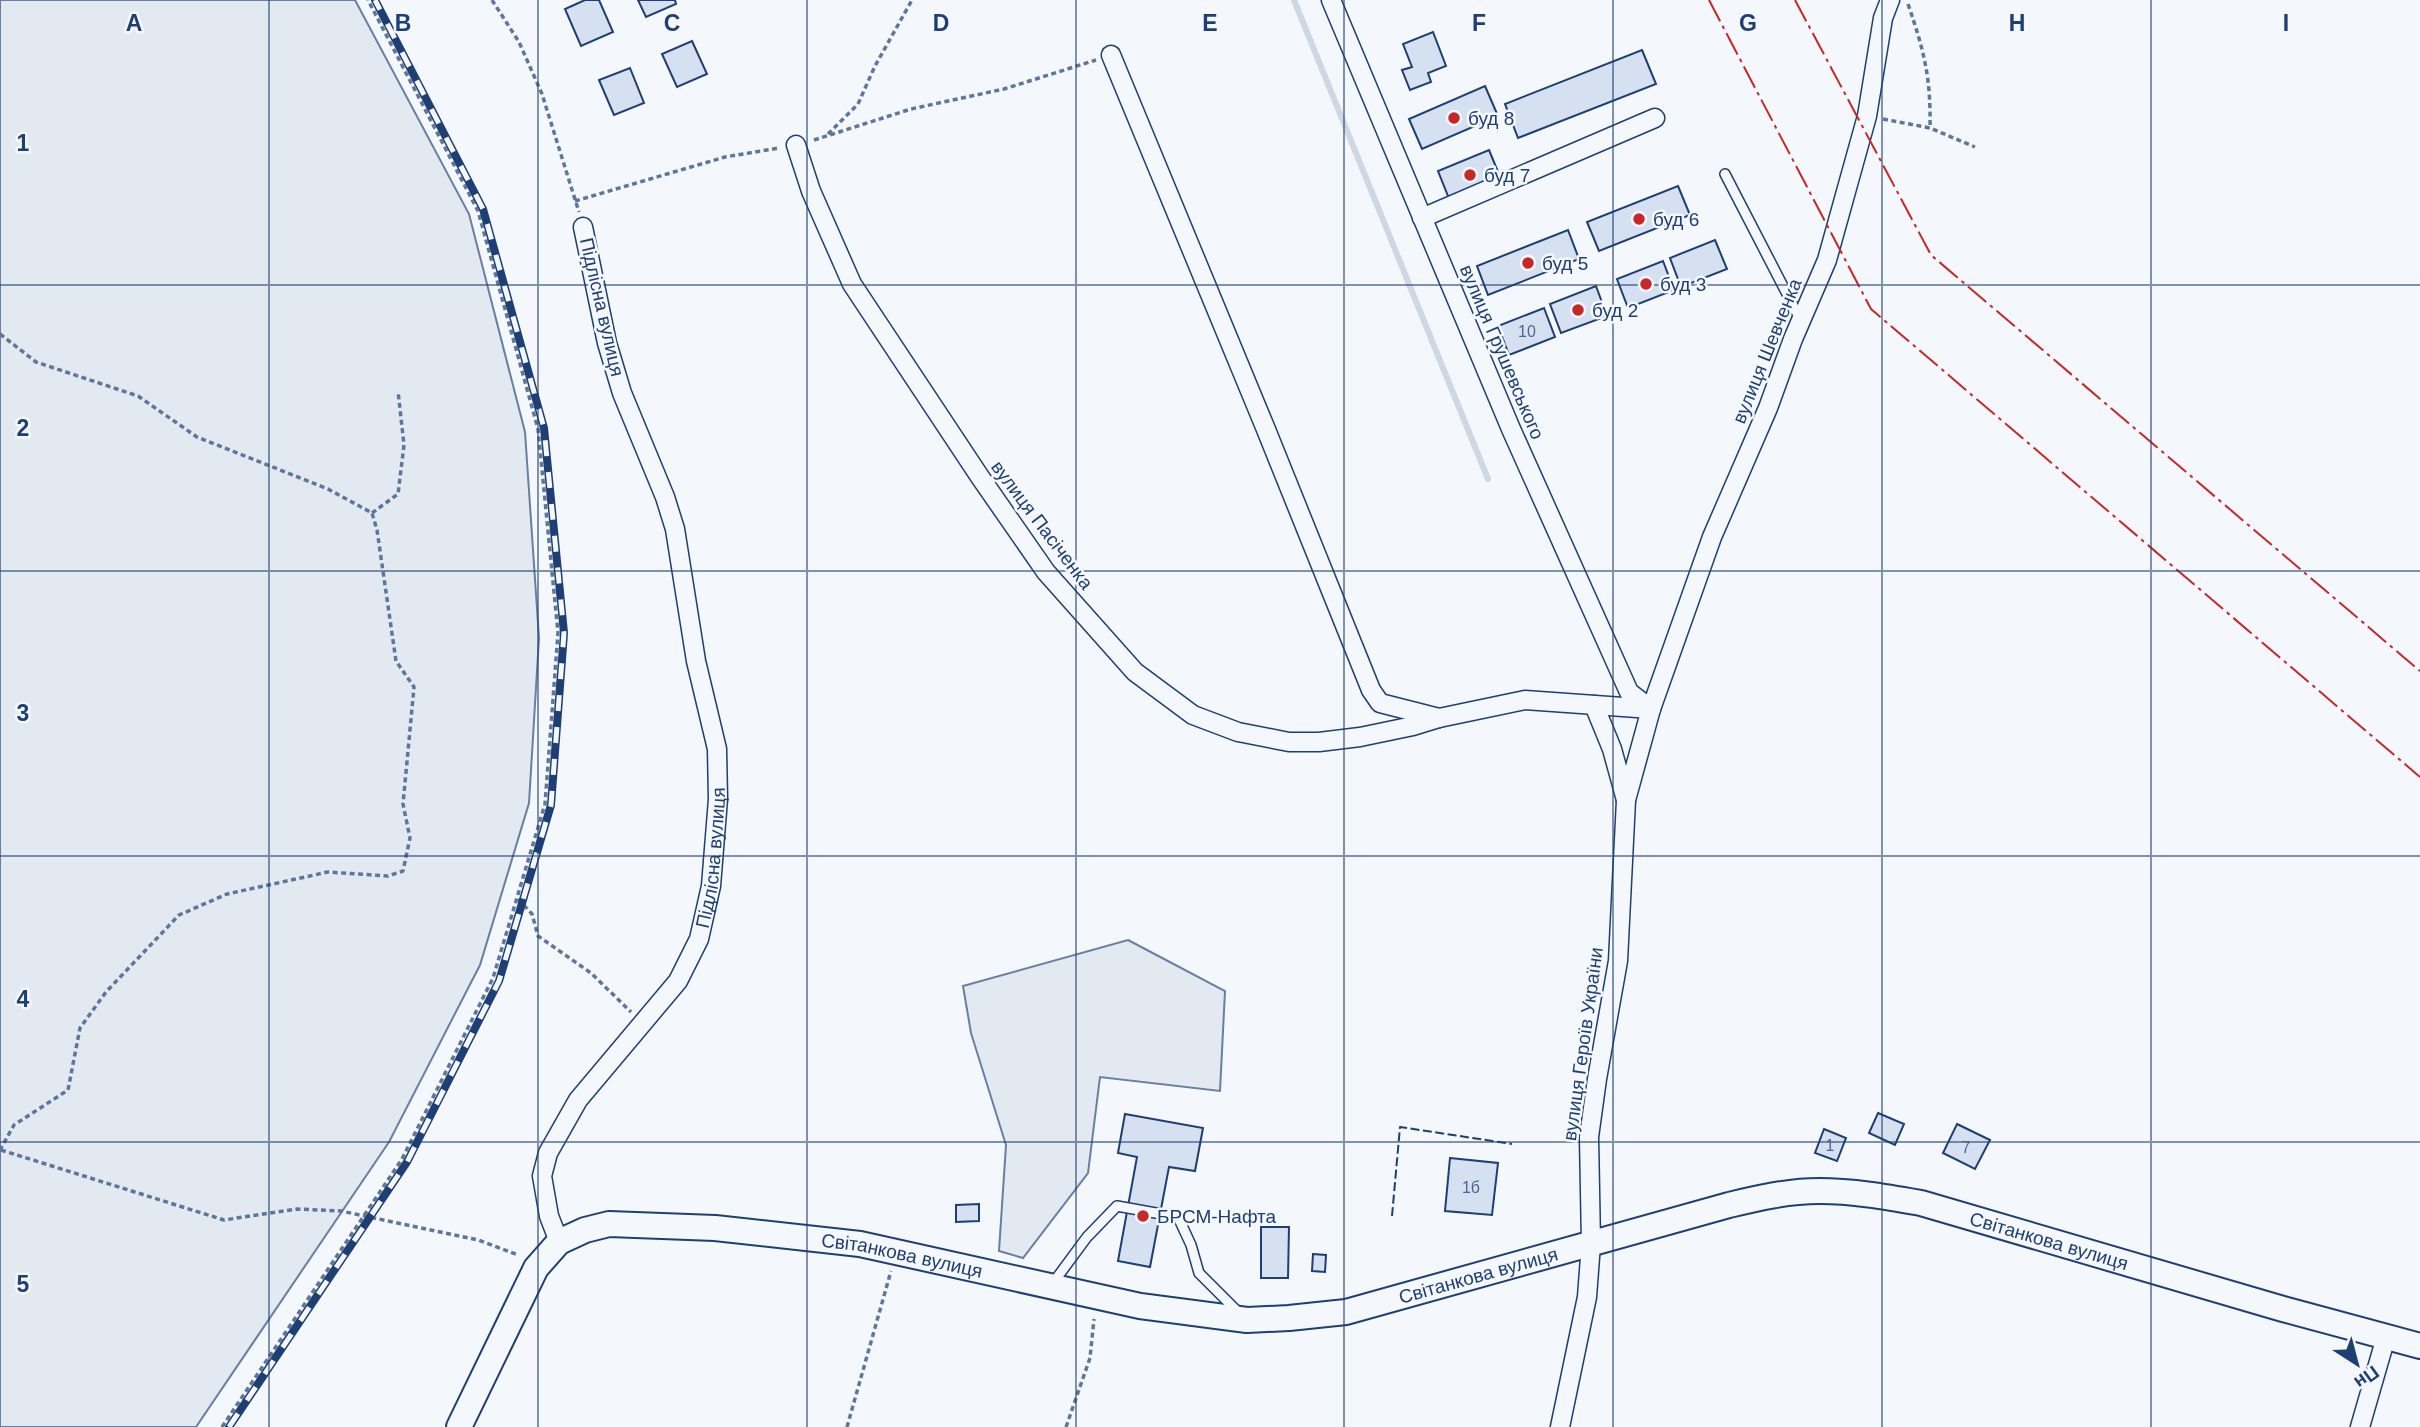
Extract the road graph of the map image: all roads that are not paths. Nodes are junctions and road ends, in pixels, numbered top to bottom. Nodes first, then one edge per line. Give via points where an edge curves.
1 (1331, 0) edge
2 (1890, 0) edge
3 (1111, 55) road end
4 (1655, 118) dead end
5 (796, 145) road end
6 (1726, 174) dead end
7 (1422, 218) junction
8 (583, 227) road end
9 (1801, 321) junction
10 (1594, 705) junction
11 (1651, 709) junction
12 (1438, 718) junction
13 (1626, 800) junction
14 (559, 1242) junction
15 (1591, 1244) junction
16 (1050, 1287) junction
17 (1247, 1320) junction
18 (2386, 1337) junction
19 (2420, 1346) edge
20 (459, 1427) edge
21 (1560, 1427) edge
22 (2360, 1427) edge

1 - 7 street, вулиця Грушевського
2 - 9 street, вулиця Шевченка via 1867,116 1827,260
3 - 12 street, вулиця Пасіченка via 1371,690 1380,703
4 - 7 street
5 - 12 street, вулиця Пасіченка via 852,284 1046,572 1135,672 1193,715 1238,732 1289,742 1360,737
6 - 9 lane
7 - 11 street, вулиця Грушевського via 1629,692
8 - 14 street, Підлісна вулиця via 622,393 675,530 696,662 717,749 718,799 711,886 699,939 678,981 578,1100 548,1153 542,1176
9 - 11 street, вулиця Шевченка via 1712,537
10 - 11 street, вулиця Пасіченка
10 - 12 street, вулиця Пасіченка via 1525,700
10 - 13 street
11 - 13 street, вулиця Героїв України
13 - 15 street, вулиця Героїв України via 1618,961 1590,1137
14 - 16 main road, Світанкова вулиця via 609,1224 752,1231 860,1244
14 - 20 main road via 540,1263 518,1302
15 - 17 main road, Світанкова вулиця via 1346,1312
15 - 18 main road, Світанкова вулиця via 1775,1195 1865,1193 1921,1203
15 - 21 street, вулиця Героїв України via 1587,1297
16 - 17 main road, Світанкова вулиця via 1140,1306
16 - 17 lane via 1117,1206 1178,1217 1199,1273
18 - 19 main road, Світанкова вулиця
18 - 22 street

